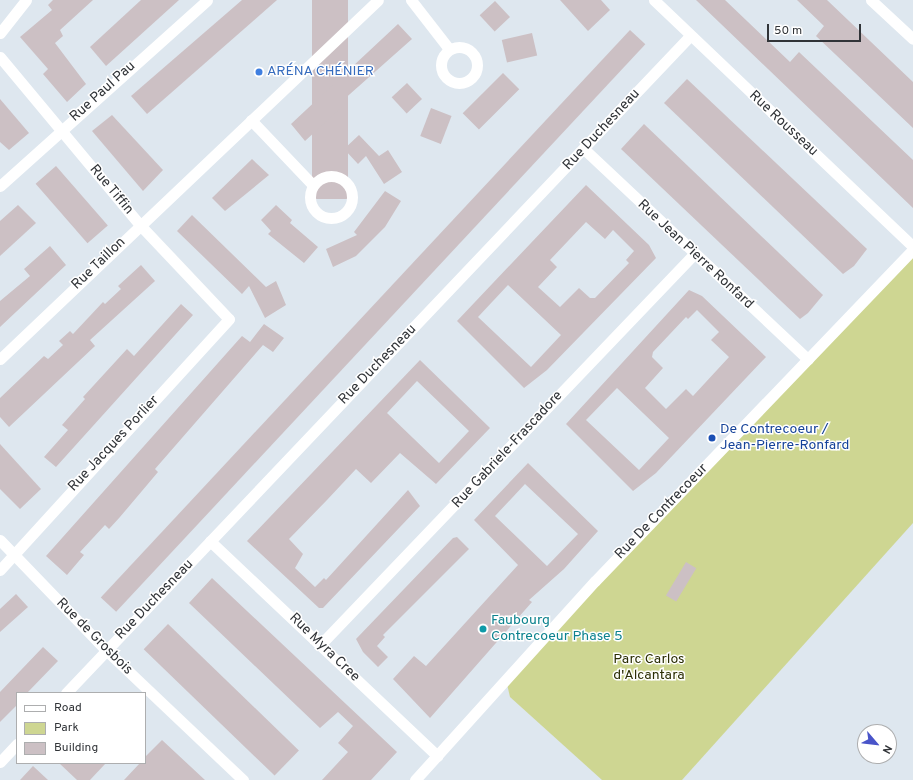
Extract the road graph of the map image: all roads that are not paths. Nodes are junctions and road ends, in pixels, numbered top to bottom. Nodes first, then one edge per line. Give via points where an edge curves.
1 (26, 0) edge
2 (207, 0) edge
3 (378, 0) edge
4 (411, 0) edge
5 (654, 0) edge
6 (871, 0) edge
7 (0, 33) edge
8 (911, 34) edge
9 (690, 36) junction
10 (449, 49) dead end
11 (0, 57) edge
12 (251, 120) junction
13 (61, 130) junction
14 (584, 149) junction
15 (313, 185) dead end
16 (0, 186) edge
17 (140, 225) junction
18 (913, 248) edge
19 (694, 254) junction
20 (229, 319) joint
21 (0, 359) edge
22 (808, 359) junction
23 (0, 540) edge
24 (210, 541) junction
25 (12, 554) junction
26 (0, 570) edge
27 (320, 644) junction
28 (106, 650) junction
29 (67, 692) edge
30 (16, 745) edge
31 (437, 756) junction
32 (0, 762) edge
33 (243, 780) edge
34 (415, 780) edge

1 - 7 street
2 - 13 street, Rue Paul Pau
3 - 12 street, Rue Taillon
4 - 10 street
5 - 9 street, Rue Rousseau
6 - 8 street
9 - 14 street, Rue Duchesneau
9 - 18 street, Rue Rousseau
11 - 13 street, Rue Tiffin
12 - 15 street
12 - 17 street, Rue Taillon
13 - 16 street, Rue Paul Pau
13 - 17 street, Rue Tiffin
14 - 19 street, Rue Jean Pierre Ronfard
14 - 24 street, Rue Duchesneau
17 - 20 street, Rue Tiffin
17 - 21 street, Rue Taillon
18 - 22 street, Rue De Contrecoeur
19 - 22 street, Rue Jean Pierre Ronfard
19 - 27 street, Rue Gabriele-Frascadore
20 - 25 street, Rue Jacques Porlier
22 - 31 street, Rue De Contrecoeur via 595,582
23 - 25 street, Rue de Grosbois
24 - 27 street, Rue Myra Cree
24 - 28 street, Rue Duchesneau
25 - 26 street, Rue Jacques Porlier
25 - 28 street, Rue de Grosbois
27 - 31 street, Rue Myra Cree
28 - 29 street, Rue Duchesneau
28 - 33 street, Rue de Grosbois
30 - 32 street
31 - 34 street, Rue De Contrecoeur

